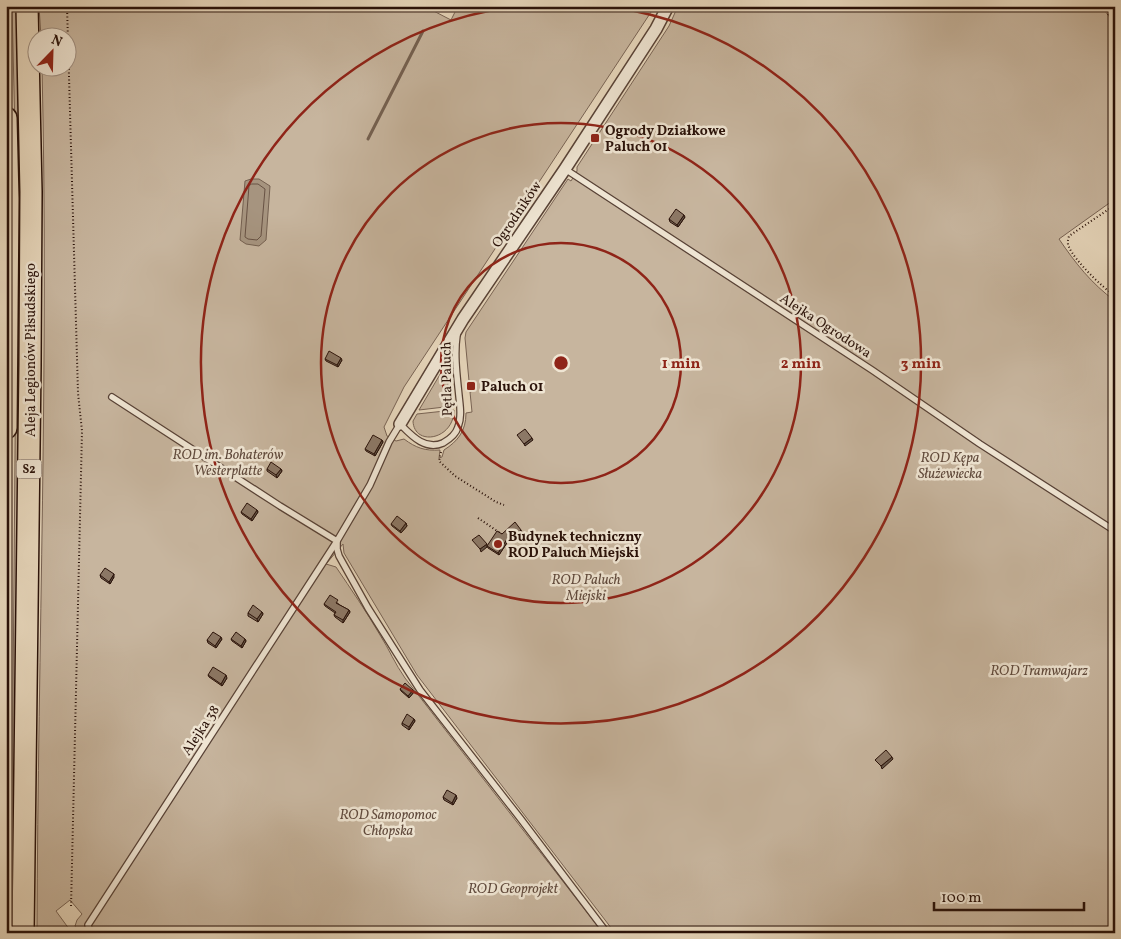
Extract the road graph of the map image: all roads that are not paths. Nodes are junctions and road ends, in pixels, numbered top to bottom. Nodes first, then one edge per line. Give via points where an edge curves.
1 (27, 6) edge
2 (668, 6) edge
3 (6, 118) edge
4 (570, 172) junction
5 (463, 319) junction
6 (112, 396) dead end
7 (400, 424) junction
8 (6, 428) edge
9 (391, 440) joint
10 (1115, 531) edge
11 (337, 541) junction
12 (88, 931) edge
13 (24, 933) edge
14 (607, 933) edge

1 - 13 highway, Aleja Legionów Piłsudskiego / S2 via 31,192
2 - 4 street, Ogrodników
3 - 8 highway, Aleja Legionów Piłsudskiego
4 - 5 street, Ogrodników
4 - 10 lane, Alejka Ogrodowa
5 - 7 street, Ogrodników
5 - 7 lane, Pętla Paluch via 455,350 460,414 459,426 453,436 442,443 426,444
6 - 11 lane
7 - 9 lane, Ogrodników
9 - 11 lane, Alejka 38 via 370,485
11 - 12 lane, Alejka 38
11 - 14 lane via 339,556 420,690

